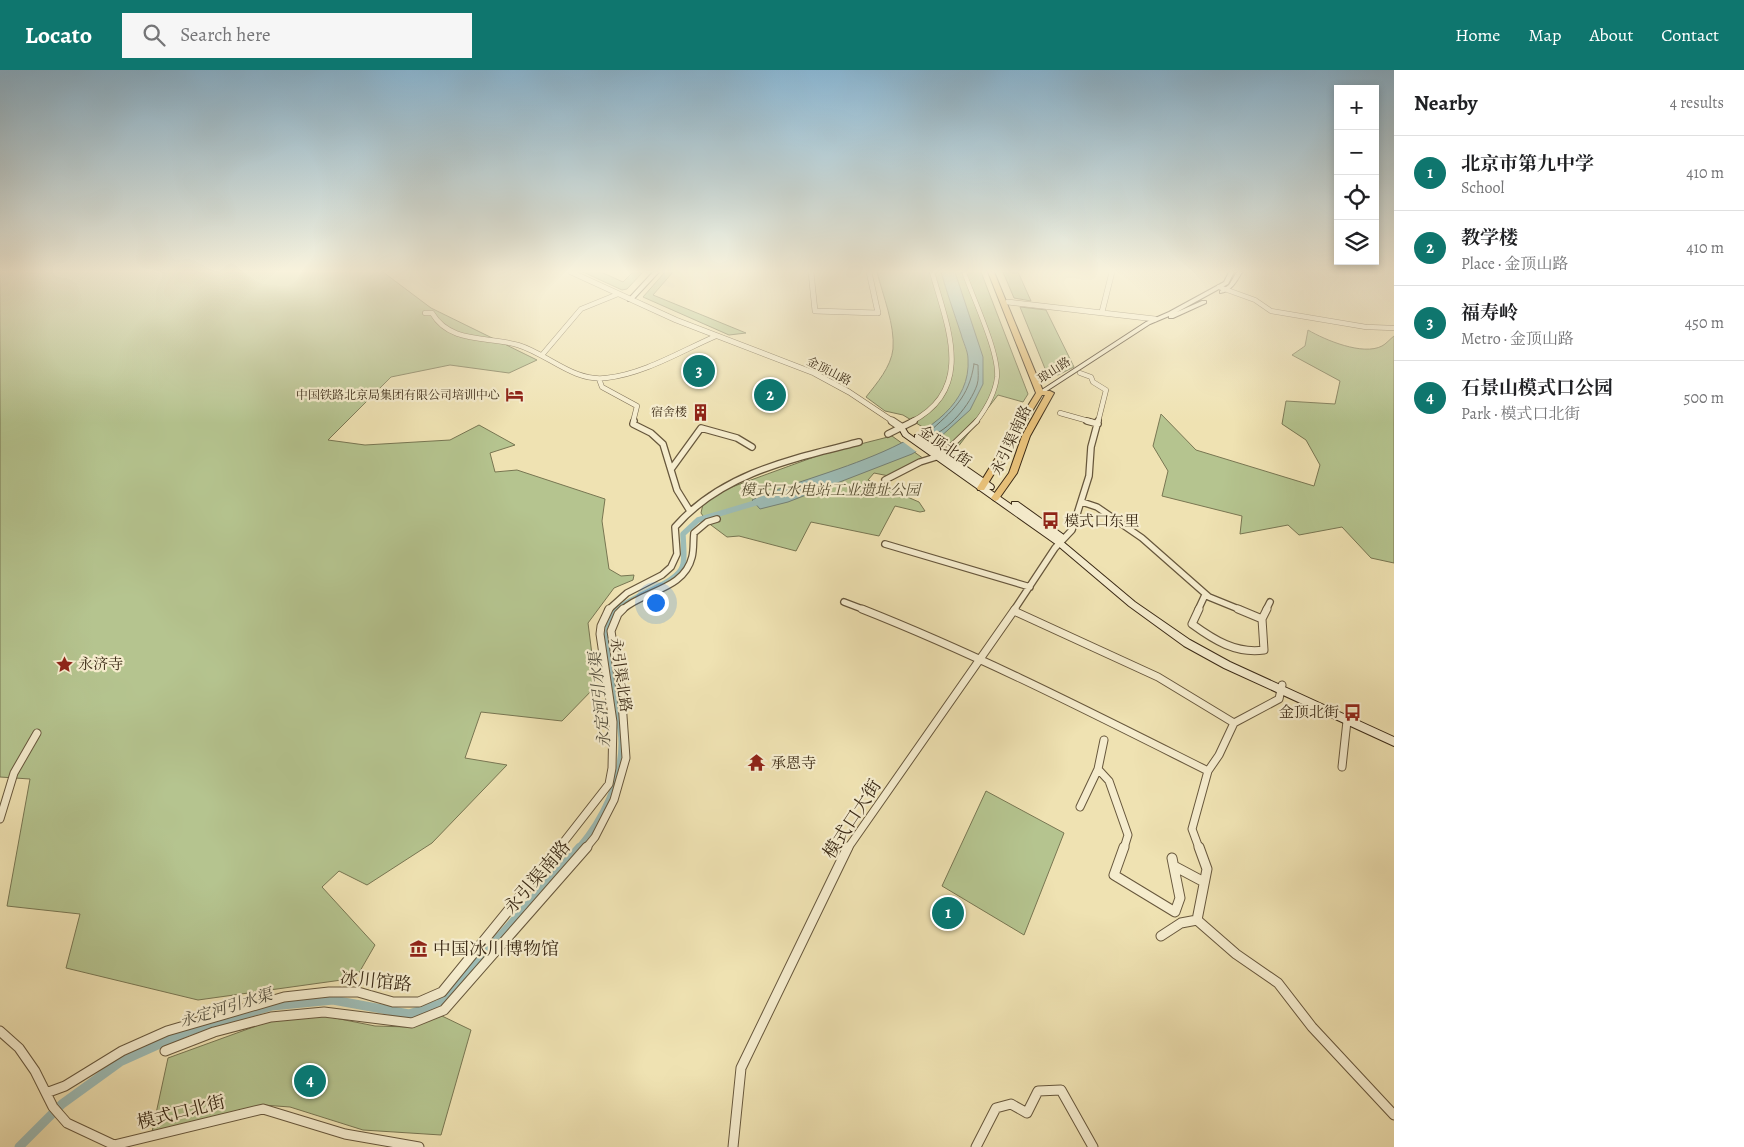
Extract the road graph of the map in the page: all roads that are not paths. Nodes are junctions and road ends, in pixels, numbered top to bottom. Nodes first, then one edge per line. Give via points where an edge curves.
1 (438, 322) edge
2 (570, 322) edge
3 (684, 322) edge
4 (945, 322) edge
5 (982, 322) edge
6 (1014, 322) edge
7 (1016, 322) edge
8 (1150, 322) edge
9 (1159, 322) edge
10 (1338, 322) edge
11 (1394, 328) edge
12 (716, 336) junction
13 (542, 356) junction
14 (1080, 373) junction
15 (599, 379) junction
16 (1045, 392) junction
17 (1060, 413) dead end
18 (1098, 424) junction
19 (901, 427) junction
20 (888, 434) dead end
21 (859, 442) dead end
22 (752, 447) dead end
23 (936, 453) junction
24 (672, 468) junction
25 (886, 480) dead end
26 (983, 486) junction
27 (997, 496) junction
28 (1082, 502) junction
29 (690, 510) junction
30 (718, 519) dead end
31 (1062, 541) junction
32 (885, 544) dead end
33 (1030, 587) junction
34 (1205, 595) junction
35 (844, 602) dead end
36 (1270, 602) dead end
37 (1014, 611) junction
38 (1262, 619) junction
39 (980, 659) junction
40 (1282, 688) junction
41 (1348, 721) junction
42 (1234, 723) junction
43 (37, 732) dead end
44 (1394, 736) edge
45 (1104, 740) dead end
46 (1394, 742) edge
47 (1342, 767) dead end
48 (1098, 769) junction
49 (1208, 771) junction
50 (1080, 808) dead end
51 (0, 819) edge
52 (1204, 882) junction
53 (506, 916) joint
54 (1197, 920) junction
55 (1160, 936) dead end
56 (0, 1031) edge
57 (165, 1051) dead end
58 (46, 1093) junction
59 (1394, 1115) edge
60 (418, 1147) edge
61 (733, 1147) edge
62 (976, 1147) edge
63 (1093, 1147) edge

1 - 13 street via 466,337 518,345
2 - 13 street
3 - 12 street, 金顶山路
4 - 19 street via 954,357 953,375 944,396 933,410
5 - 23 street via 998,375 986,412 949,450
6 - 16 main road, 永引渠南路
7 - 16 main road
8 - 16 main road, 琅山路
9 - 14 main road, 琅山路
10 - 11 street
12 - 15 street via 641,369
12 - 19 street, 金顶山路 via 834,382
13 - 15 street via 580,376
14 - 16 main road, 琅山路
14 - 18 street via 1091,377 1106,390
15 - 24 street via 602,386 637,406 633,424 660,441
16 - 26 main road, 永引渠南路
16 - 27 main road, 永引渠南路 via 1018,463
17 - 18 street
18 - 28 street
19 - 20 street
19 - 23 main road, 金顶北街
21 - 29 street, 永引渠北路 via 801,457 736,480
22 - 24 street via 737,438 702,428
23 - 25 street
23 - 26 main road, 金顶北街
24 - 29 street via 677,490
26 - 27 main road, 金顶北街
27 - 31 main road, 金顶北街
28 - 31 street via 1072,530
28 - 34 street via 1096,507 1142,538
29 - 53 street, 永引渠北路 via 675,527 677,556 672,566 656,579 623,594 608,606 600,627 615,732 615,763 609,784
30 - 57 street, 永引渠南路 via 707,522 694,533 692,558 678,579 630,603 618,614 611,631 622,702 626,758 614,800 595,837 444,1010 412,1023 324,1012 271,1017 214,1032
31 - 33 street, 模式口大街
31 - 40 main road, 金顶北街 via 1159,624 1227,665
32 - 33 street
33 - 37 street, 模式口大街
34 - 38 street
34 - 38 street via 1192,624 1214,640 1254,653 1264,650
35 - 39 street
36 - 38 street
37 - 39 street, 模式口大街
37 - 42 street via 1158,678
39 - 49 street
39 - 61 street, 模式口大街 via 848,847 741,1068
40 - 41 main road, 金顶北街
40 - 42 street via 1279,698
40 - 44 main road, 金顶北街
41 - 46 main road, 金顶北街
41 - 47 street
42 - 49 street
43 - 51 street via 23,750
45 - 48 street
48 - 50 street
48 - 52 street via 1109,781 1128,835 1114,875 1175,912 1180,898 1173,862
49 - 52 street via 1192,829 1207,869
52 - 54 street
53 - 58 street, 冰川馆路 via 442,992 419,1002 393,1002 358,992 284,997 167,1031 122,1051 65,1086
54 - 55 street via 1181,922
54 - 59 street via 1236,954 1278,983 1312,1027
56 - 58 street, 模式口北街 via 19,1048
58 - 60 street, 模式口北街 via 67,1123 114,1145 263,1109 345,1134
62 - 63 street via 996,1108 1012,1104 1027,1113 1038,1091 1061,1090

